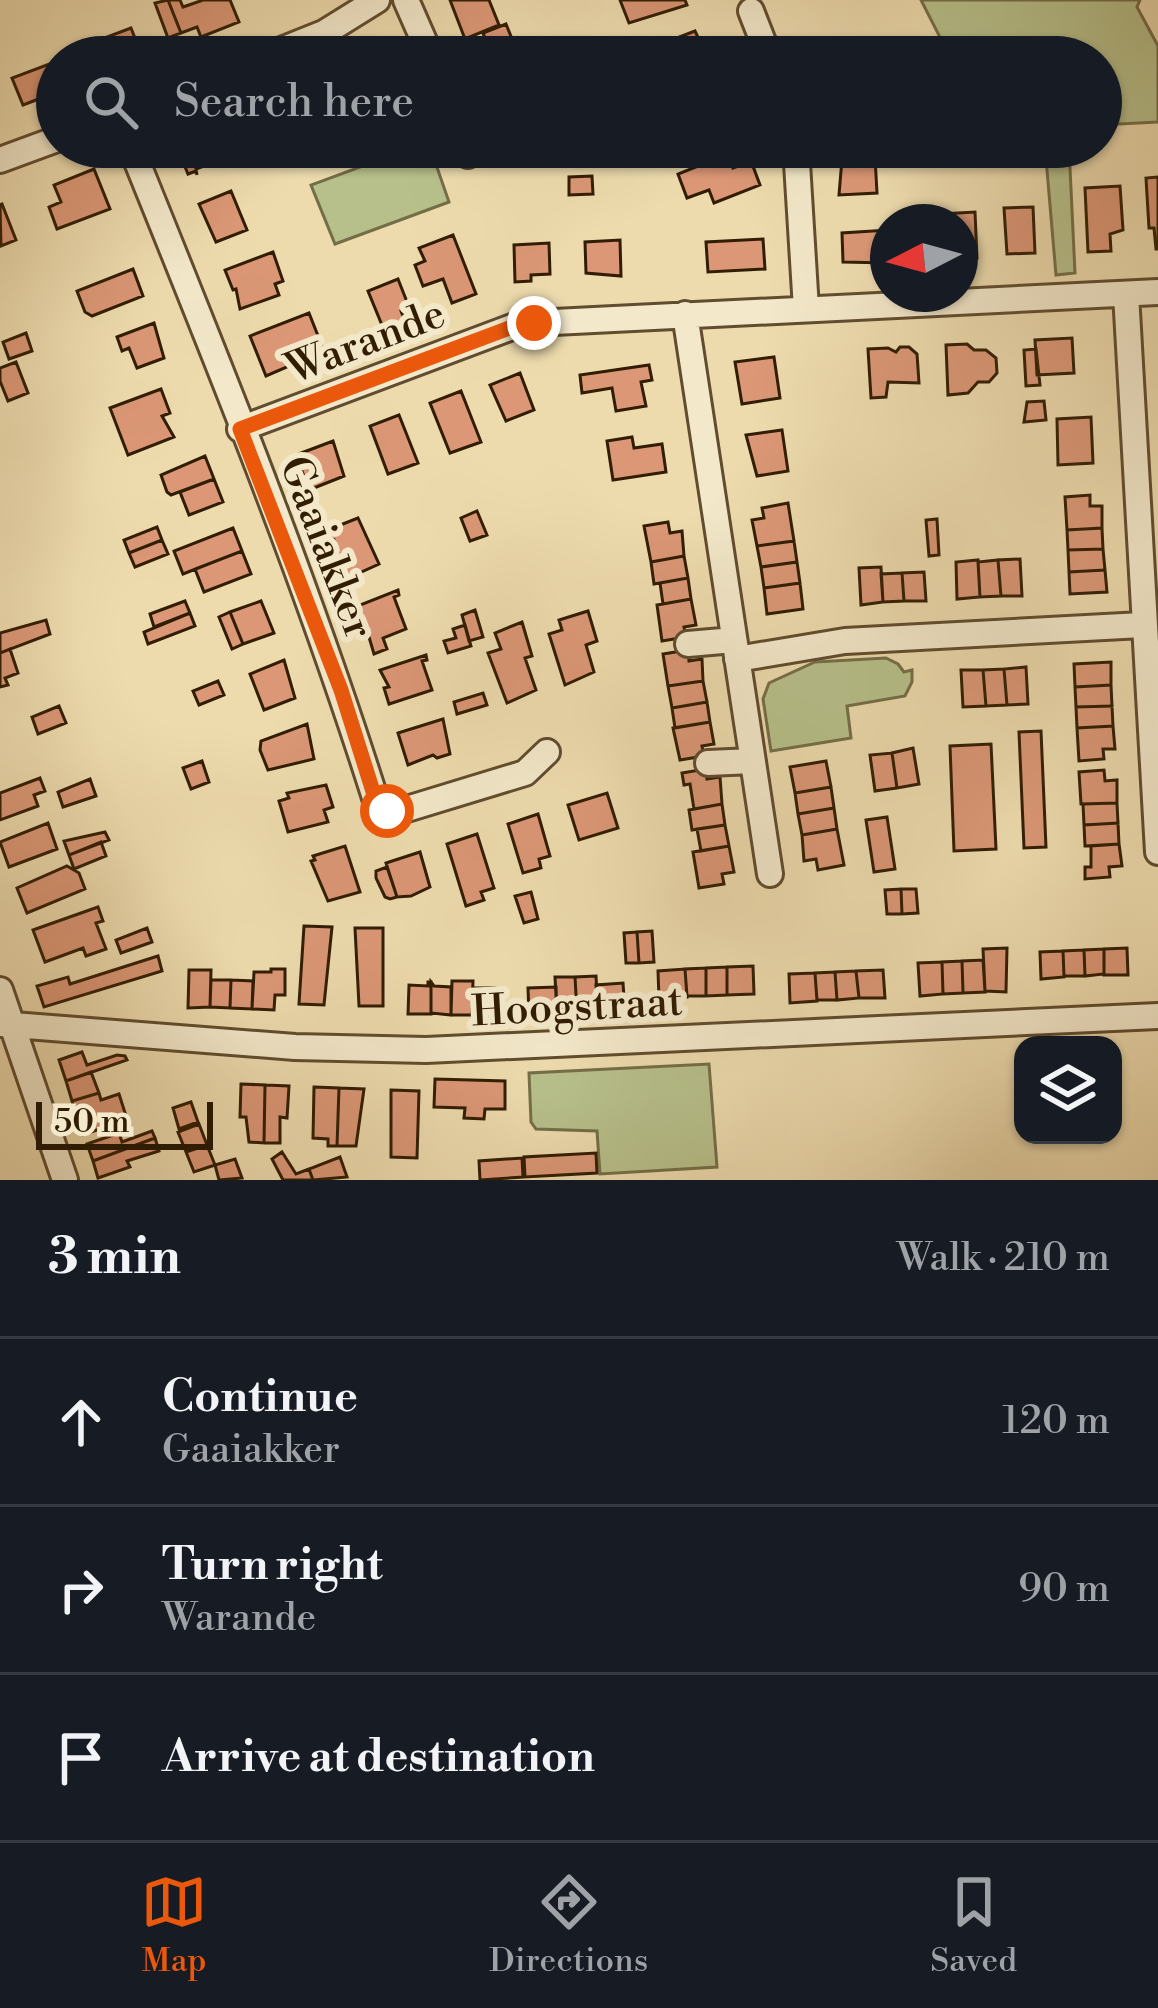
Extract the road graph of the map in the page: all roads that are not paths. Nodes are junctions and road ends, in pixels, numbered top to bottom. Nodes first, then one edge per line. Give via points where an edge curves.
1 (376, 0) edge
2 (406, 0) edge
3 (751, 11) dead end
4 (316, 36) edge
5 (422, 36) edge
6 (761, 36) edge
7 (36, 147) edge
8 (0, 160) edge
9 (140, 168) edge
10 (797, 168) edge
11 (1158, 292) edge
12 (1126, 294) junction
13 (806, 309) junction
14 (686, 314) junction
15 (240, 429) junction
16 (1142, 625) junction
17 (688, 644) dead end
18 (736, 649) junction
19 (547, 752) dead end
20 (753, 760) junction
21 (708, 763) dead end
22 (1158, 852) edge
23 (770, 874) dead end
24 (0, 990) edge
25 (1158, 1016) edge
26 (6, 1025) edge
27 (65, 1180) edge

1 - 4 street
2 - 5 street
3 - 6 street
7 - 8 street
9 - 15 street, Gaaiakker
10 - 13 street
11 - 12 street, Warande
12 - 13 street, Warande
12 - 16 street
13 - 14 street, Warande
14 - 15 street, Warande via 512,327
14 - 18 street
15 - 19 street, Gaaiakker via 376,801 397,812 525,773
16 - 18 street
16 - 22 street
17 - 18 street
18 - 20 street
20 - 21 street
20 - 23 street
24 - 26 street
25 - 26 street, Hoogstraat via 426,1050
26 - 27 street

